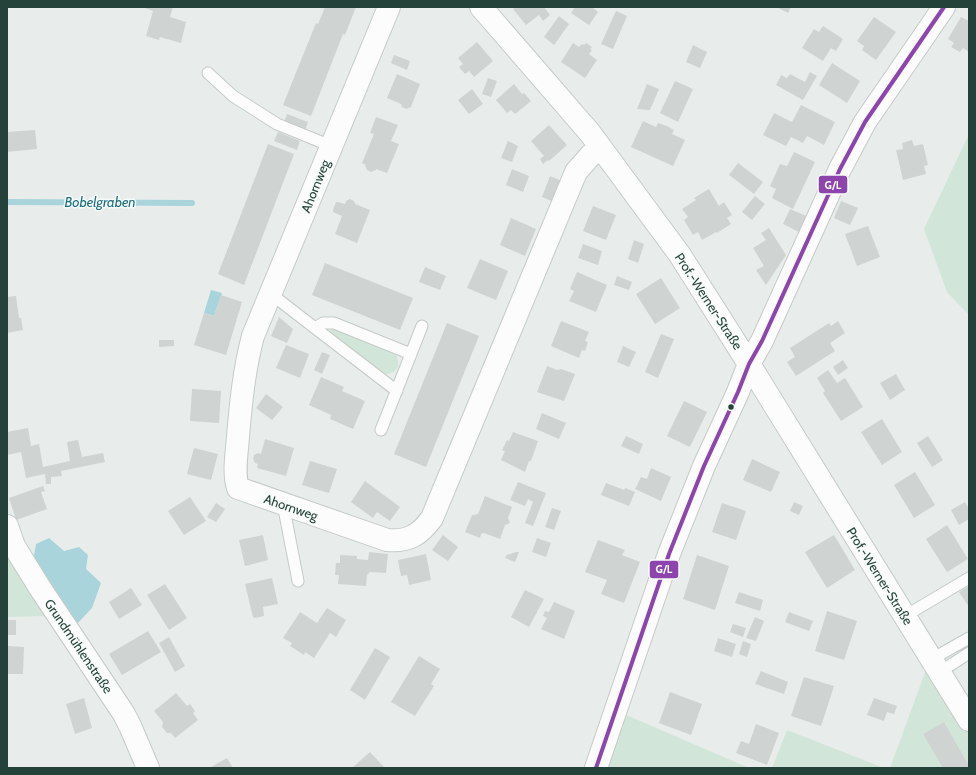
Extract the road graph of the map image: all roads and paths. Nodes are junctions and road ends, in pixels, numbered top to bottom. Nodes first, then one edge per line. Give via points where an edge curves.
1 (389, 7) edge
2 (481, 7) edge
3 (944, 7) edge
4 (208, 73) dead end
5 (331, 146) junction
6 (600, 147) junction
7 (271, 294) junction
8 (422, 326) dead end
9 (315, 328) junction
10 (411, 354) junction
11 (749, 364) junction
12 (397, 391) junction
13 (381, 430) dead end
14 (283, 504) junction
15 (7, 526) edge
16 (969, 578) edge
17 (298, 581) dead end
18 (905, 616) junction
19 (969, 638) edge
20 (969, 653) edge
21 (936, 666) junction
22 (969, 720) edge
23 (148, 768) edge
24 (596, 768) edge

1 - 5 street, Ahornweg
2 - 6 street, Prof.-Werner-Straße
3 - 11 street via 865,122 840,169 762,341
4 - 5 lane via 232,96 277,124
5 - 7 street, Ahornweg
6 - 11 street, Prof.-Werner-Straße via 680,255
6 - 14 street, Ahornweg via 576,172 432,518 424,528 408,538 387,540
7 - 9 lane
7 - 14 street, Ahornweg via 253,336 243,378 236,482 238,488
8 - 10 lane
9 - 10 lane via 323,323 334,323
9 - 12 lane
10 - 12 lane
11 - 18 street, Prof.-Werner-Straße
11 - 24 street via 669,554
12 - 13 lane
14 - 17 lane
15 - 23 street, Grundmühlenstraße via 14,546 33,578 124,714
16 - 18 lane
18 - 21 street, Prof.-Werner-Straße
19 - 21 lane
20 - 21 lane
21 - 22 street, Prof.-Werner-Straße

